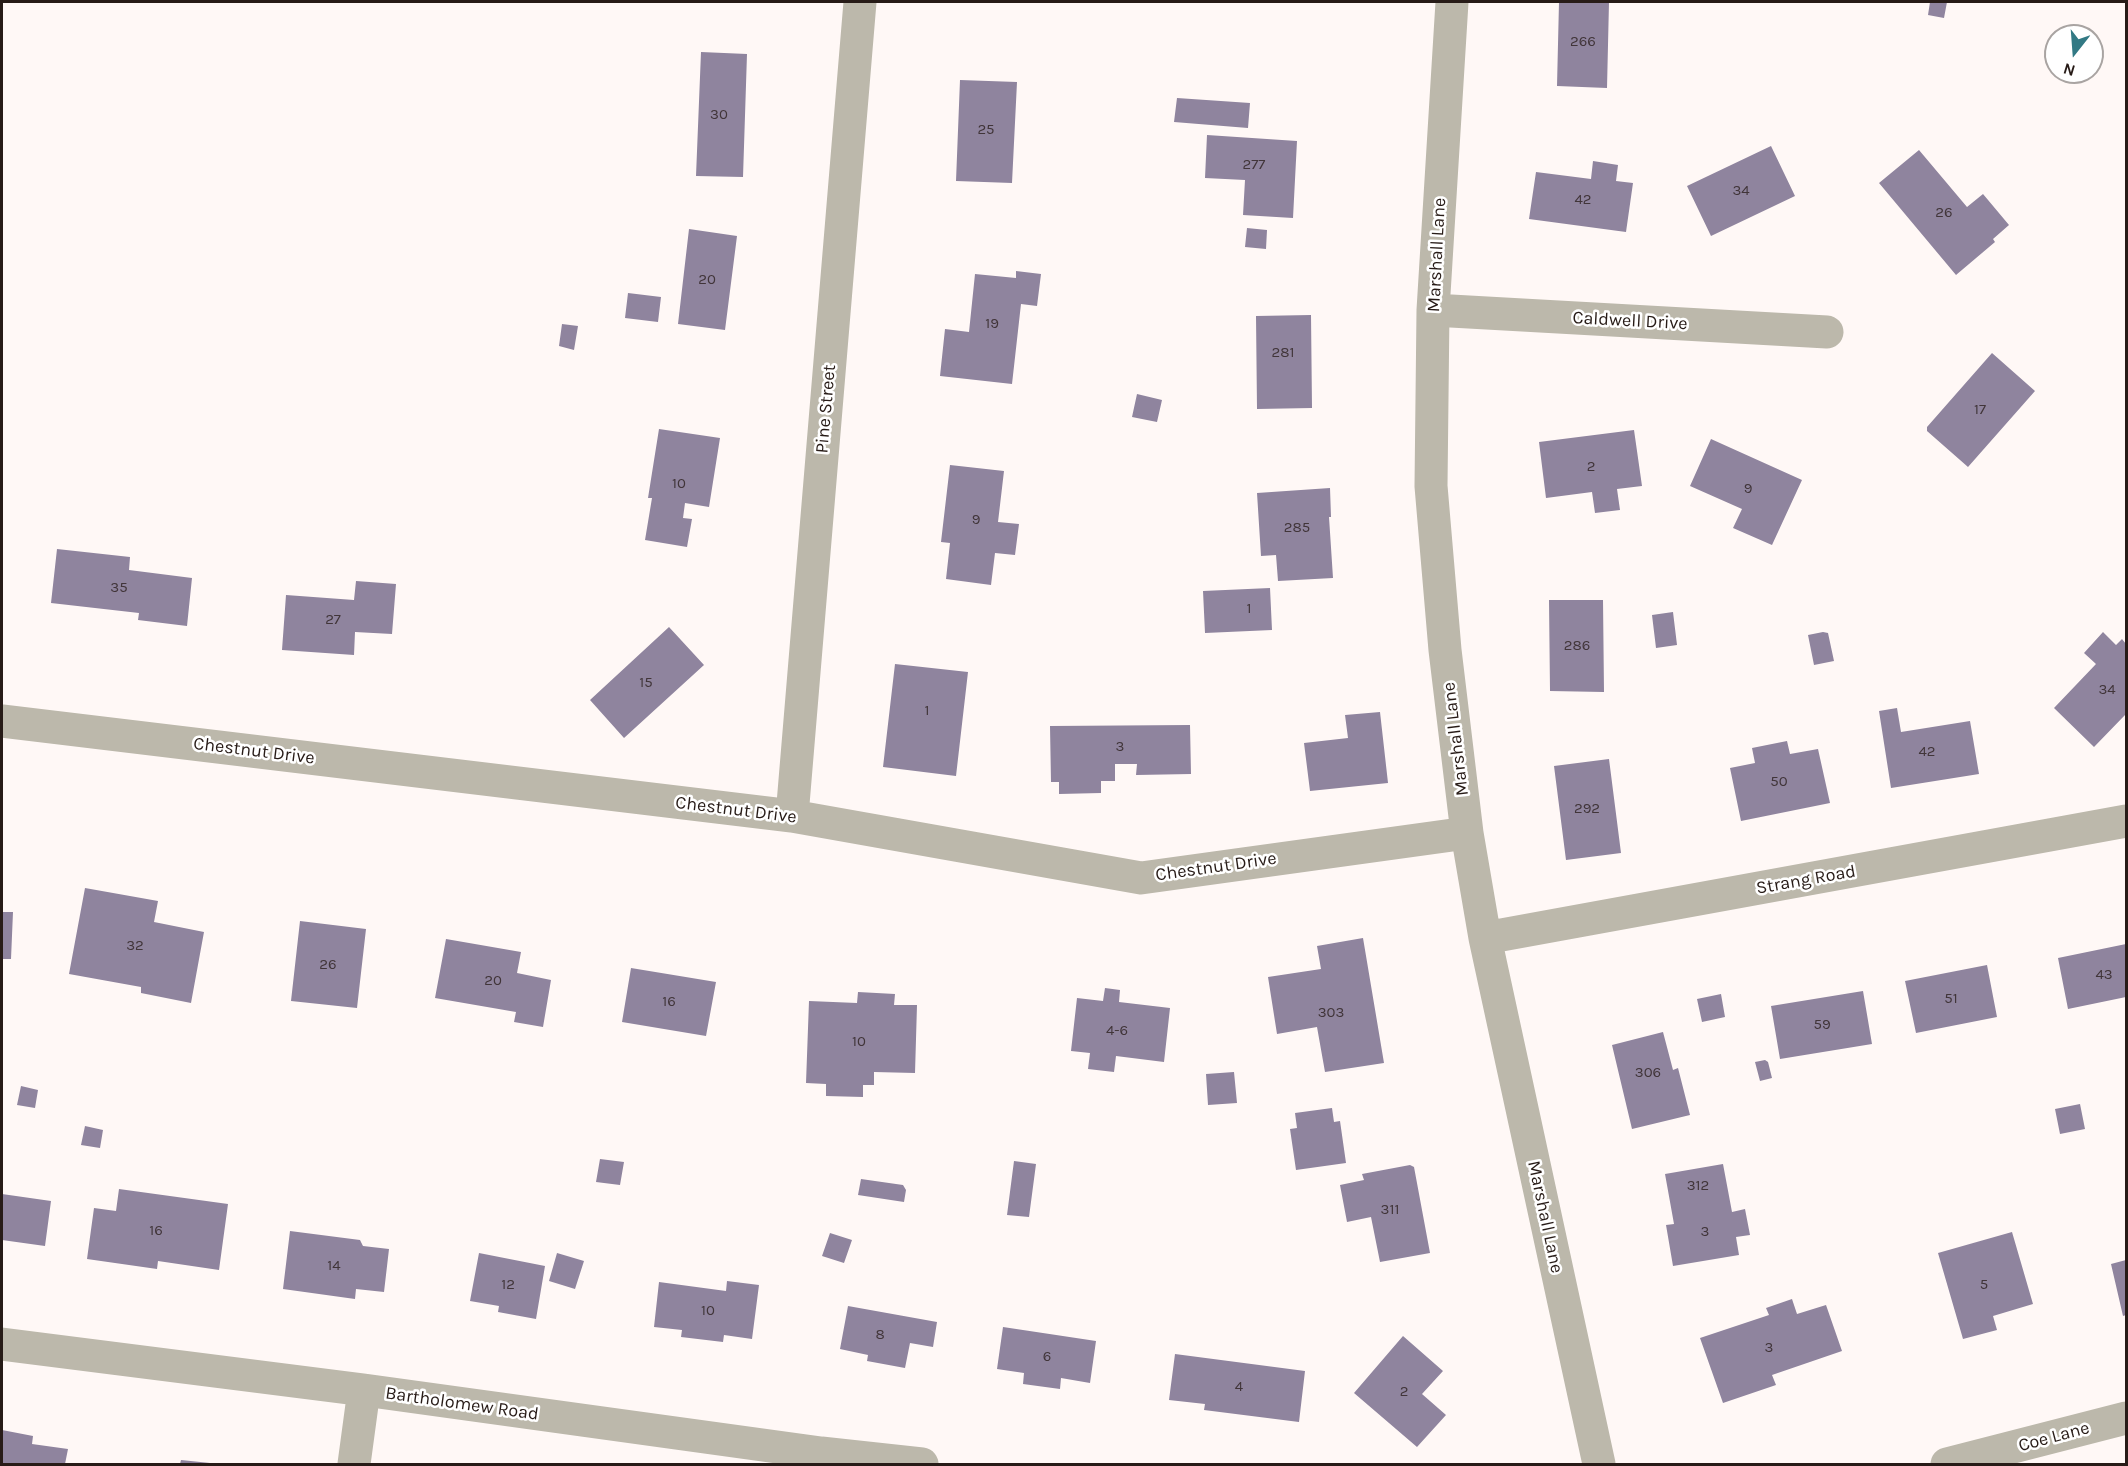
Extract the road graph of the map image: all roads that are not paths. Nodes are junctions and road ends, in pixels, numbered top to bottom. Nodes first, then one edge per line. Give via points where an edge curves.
1 (860, 2) edge
2 (1452, 2) edge
3 (1433, 310) junction
4 (1827, 332) dead end
5 (2, 721) edge
6 (792, 816) junction
7 (2127, 821) edge
8 (1467, 833) junction
9 (1485, 938) junction
10 (2, 1344) edge
11 (364, 1390) junction
12 (2127, 1418) edge
13 (820, 1459) edge
14 (354, 1464) edge
15 (922, 1464) edge
16 (1599, 1464) edge
17 (1947, 1464) edge

1 - 6 street, Pine Street
2 - 3 street, Marshall Lane
3 - 4 street, Caldwell Drive
3 - 8 street, Marshall Lane via 1431,486
5 - 6 street, Chestnut Drive
6 - 8 street, Chestnut Drive via 1141,878
7 - 9 street, Strang Road
8 - 9 street, Marshall Lane
9 - 16 street, Marshall Lane
10 - 11 street, Bartholomew Road
11 - 13 street, Bartholomew Road
11 - 14 street
12 - 17 street, Coe Lane
13 - 15 street, Bartholomew Road

